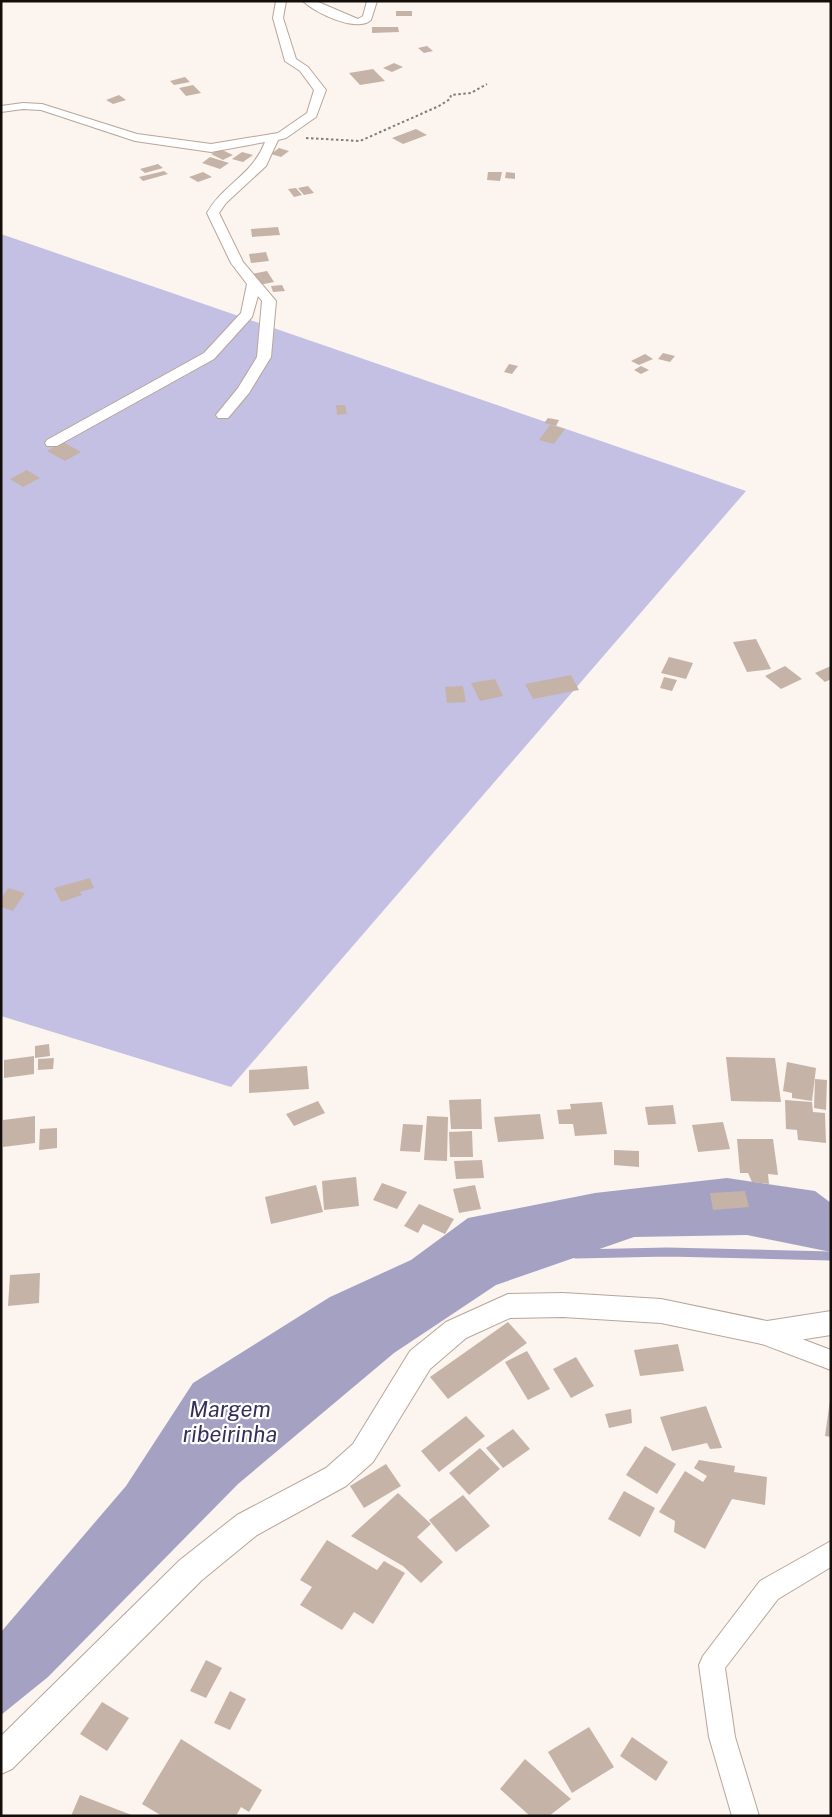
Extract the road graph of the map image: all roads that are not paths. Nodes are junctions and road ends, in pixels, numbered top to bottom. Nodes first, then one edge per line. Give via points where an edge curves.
1 (281, 1) edge
2 (308, 1) edge
3 (372, 1) edge
4 (1, 109) edge
5 (273, 138) junction
6 (254, 284) junction
7 (222, 416) dead end
8 (52, 442) dead end
9 (831, 1323) edge
10 (752, 1330) junction
11 (831, 1360) edge
12 (831, 1553) edge
13 (1, 1758) edge
14 (746, 1816) edge

1 - 5 street via 278,18 291,61 304,69 320,90 312,115 282,136
2 - 3 street via 353,23 365,21 372,11
4 - 5 street via 42,107 135,137 212,148
5 - 6 street via 261,165 217,205 213,213 237,263
6 - 7 street via 269,301 264,357 244,390
6 - 8 street via 246,314 209,356
9 - 10 street via 767,1333
10 - 11 street
10 - 13 street via 661,1311 563,1305 508,1306 456,1330 420,1360 363,1453 336,1477 247,1525 191,1570
12 - 14 street via 769,1590 712,1665 722,1737

